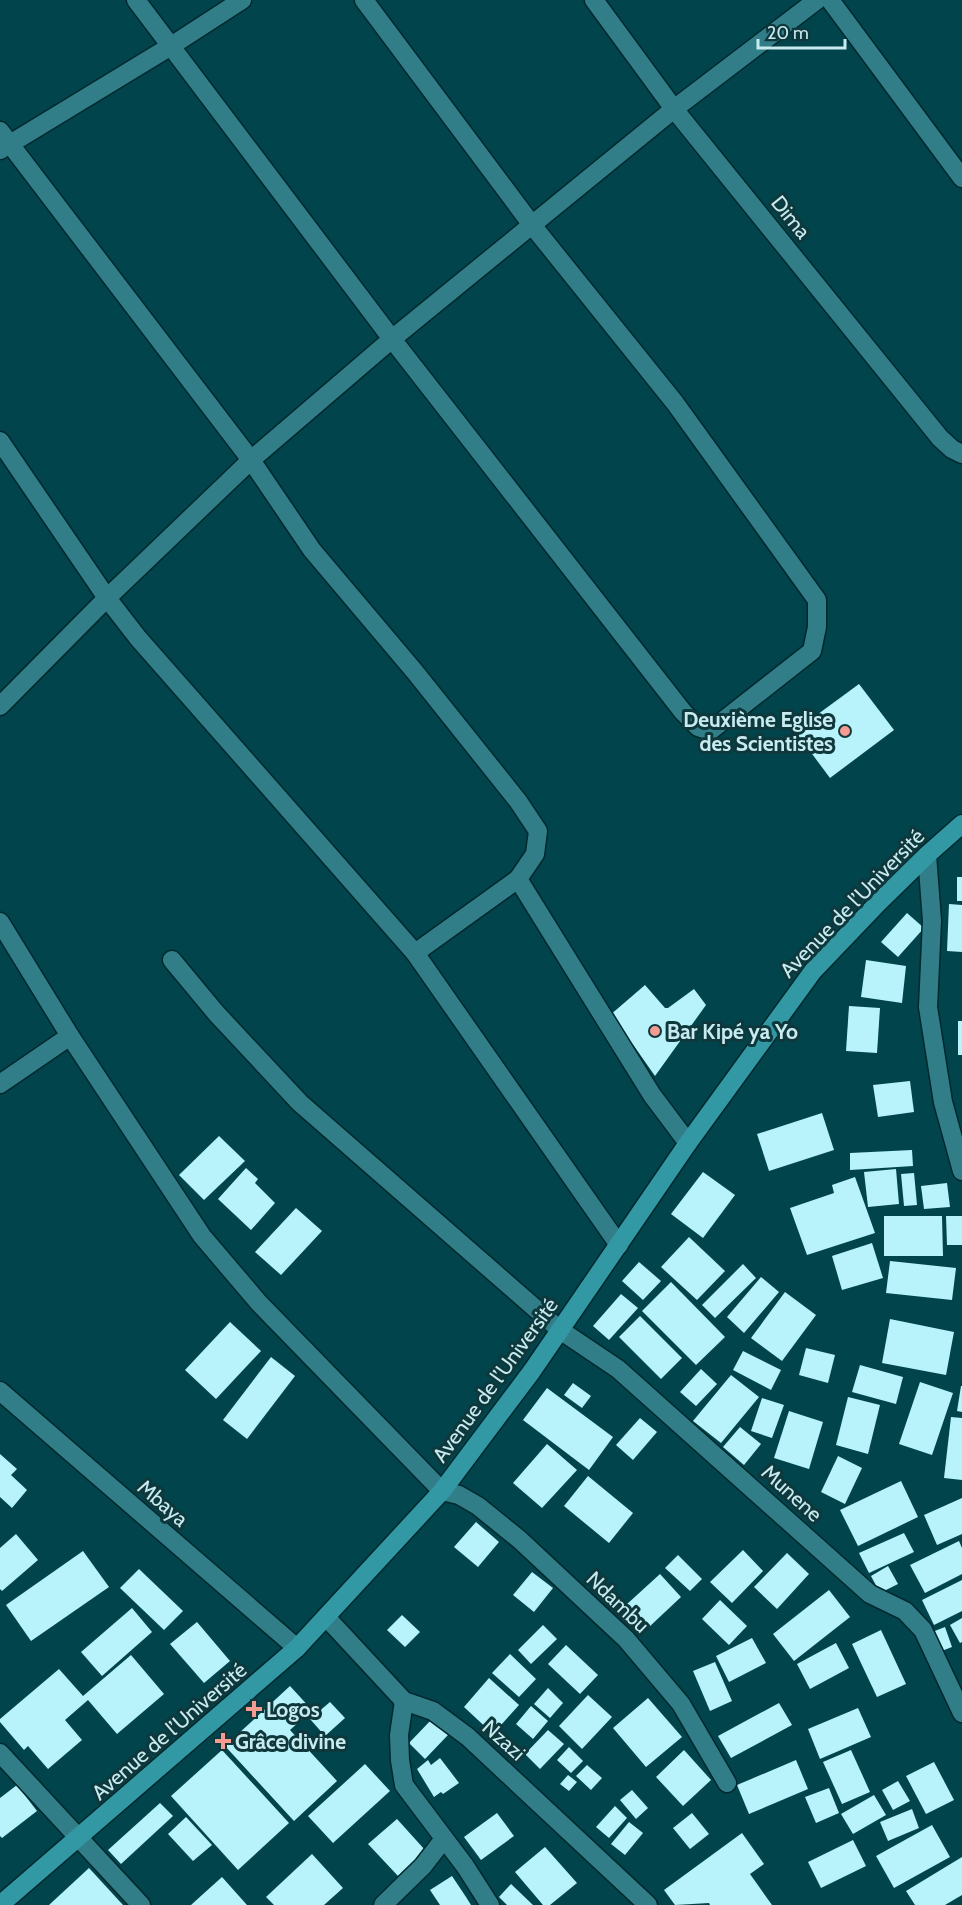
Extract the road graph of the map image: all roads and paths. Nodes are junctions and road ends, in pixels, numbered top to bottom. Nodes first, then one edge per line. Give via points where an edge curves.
1 (136, 0) edge
2 (242, 0) edge
3 (364, 0) edge
4 (594, 0) edge
5 (818, 0) edge
6 (830, 0) edge
7 (171, 46) junction
8 (674, 109) junction
9 (3, 142) edge
10 (962, 178) edge
11 (532, 225) junction
12 (392, 339) junction
13 (0, 441) edge
14 (962, 454) edge
15 (251, 459) junction
16 (107, 598) junction
17 (2, 700) edge
18 (962, 824) edge
19 (927, 855) junction
20 (518, 879) junction
21 (0, 922) edge
22 (415, 953) junction
23 (172, 960) dead end
24 (70, 1036) junction
25 (0, 1084) edge
26 (688, 1143) junction
27 (962, 1171) edge
28 (619, 1245) junction
29 (560, 1330) junction
30 (0, 1391) edge
31 (442, 1491) junction
32 (326, 1617) junction
33 (297, 1648) junction
34 (404, 1701) junction
35 (962, 1713) edge
36 (0, 1753) edge
37 (727, 1783) dead end
38 (79, 1839) junction
39 (443, 1840) junction
40 (0, 1905) edge
41 (141, 1905) edge
42 (383, 1905) edge
43 (490, 1905) edge
44 (648, 1905) edge

1 - 7 street
2 - 7 street
3 - 11 street
4 - 8 street, Dima
5 - 8 street
6 - 10 street
7 - 9 street
7 - 12 street
8 - 11 street
8 - 14 street, Dima via 940,438
9 - 15 street
11 - 12 street
11 - 12 street via 675,403 817,600 812,651 710,731 698,727
12 - 15 street
13 - 16 street
15 - 16 street
15 - 20 street via 312,549 415,672 538,831 535,854
16 - 17 street
16 - 22 street
18 - 19 main road, Avenue de l’Université
19 - 26 main road, Avenue de l’Université via 813,971
19 - 27 street via 932,921 928,1007 943,1102
20 - 22 street
20 - 26 street via 652,1095
21 - 24 street
22 - 28 street
23 - 29 street, Munene via 300,1103
24 - 25 street
24 - 31 street via 202,1236 259,1303
26 - 28 main road, Avenue de l’Université
28 - 29 main road, Avenue de l’Université
29 - 31 main road, Avenue de l’Université
29 - 35 street, Munene via 618,1369 870,1594 905,1611 923,1630
30 - 33 street, Mbaya
31 - 32 main road, Avenue de l’Université
31 - 37 street, Ndambu via 478,1506 626,1639 681,1704
32 - 33 main road, Avenue de l’Université
32 - 34 street, Nzazi
33 - 38 main road, Avenue de l’Université
34 - 39 street via 399,1735 404,1785
34 - 44 street, Nzazi via 433,1711 468,1737
36 - 38 street
38 - 40 main road, Avenue de l’Université
38 - 41 street
39 - 42 street
39 - 43 street

